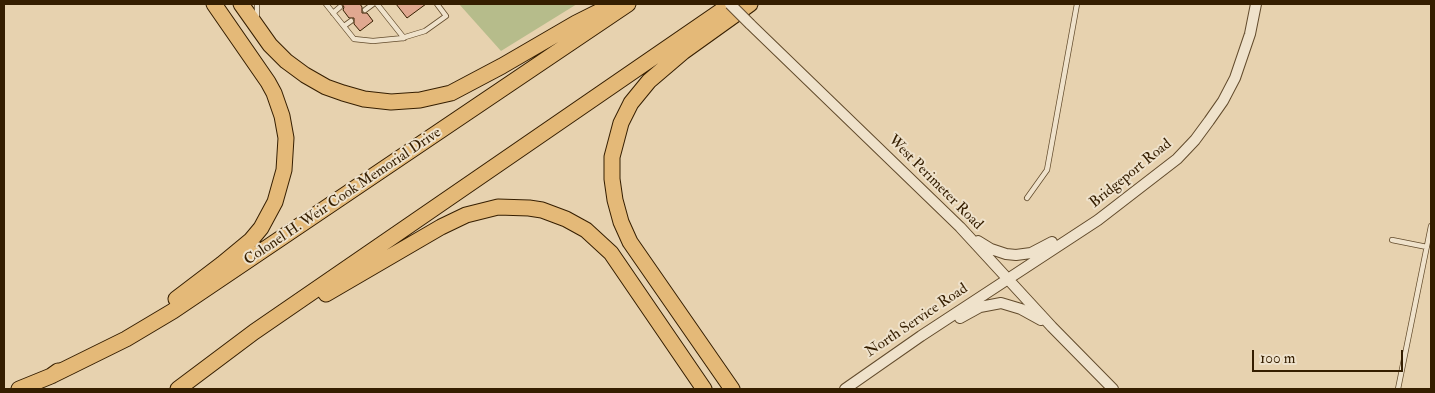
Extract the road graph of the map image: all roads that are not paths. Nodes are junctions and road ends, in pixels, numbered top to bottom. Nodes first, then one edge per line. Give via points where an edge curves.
1 (214, 4) edge
2 (240, 4) edge
3 (257, 4) edge
4 (326, 4) edge
5 (375, 4) edge
6 (437, 4) edge
7 (614, 4) edge
8 (628, 4) edge
9 (731, 4) edge
10 (750, 4) edge
11 (1077, 4) edge
12 (1256, 4) edge
13 (340, 7) dead end
14 (365, 10) dead end
15 (333, 13) junction
16 (351, 21) dead end
17 (344, 26) junction
18 (404, 38) junction
19 (391, 39) dead end
20 (286, 61) junction
21 (1027, 198) dead end
22 (1120, 202) junction
23 (1431, 226) edge
24 (960, 227) junction
25 (1392, 240) dead end
26 (1427, 247) junction
27 (1007, 278) junction
28 (1052, 328) junction
29 (254, 332) junction
30 (921, 336) junction
31 (50, 376) junction
32 (19, 389) edge
33 (178, 389) edge
34 (704, 389) edge
35 (732, 389) edge
36 (845, 389) edge
37 (1113, 389) edge
38 (1398, 389) edge

1 - 31 highway via 268,82 282,116 286,152 276,202 251,240 222,264 176,299
2 - 20 highway
3 - 20 lane via 258,19
4 - 15 lane
5 - 14 lane
5 - 18 lane
6 - 18 lane via 446,16 425,31
7 - 20 highway via 576,22 465,86 420,100 379,102 343,94 305,75
8 - 31 highway, Colonel H. Weir Cook Memorial Drive via 174,311 126,339
9 - 24 street, West Perimeter Road, bridge
9 - 29 highway
10 - 35 highway via 649,81 631,103 612,157 615,200 630,242
11 - 21 lane via 1047,170
12 - 22 street, Bridgeport Road via 1243,55 1223,101 1177,159
13 - 15 lane
15 - 17 lane
16 - 17 lane
17 - 18 lane via 354,39 363,41
18 - 19 lane
22 - 24 street via 1037,251 1024,255 991,249
22 - 27 street, Bridgeport Road via 1074,237
23 - 26 lane
24 - 27 street, West Perimeter Road
25 - 26 lane
26 - 38 lane
27 - 28 street, West Perimeter Road
27 - 30 street, North Service Road
28 - 30 street via 1021,309 992,304
28 - 37 street, West Perimeter Road
29 - 33 highway
29 - 34 highway via 452,220 498,207 529,208 566,219 603,244
30 - 36 street, North Service Road
31 - 32 highway

